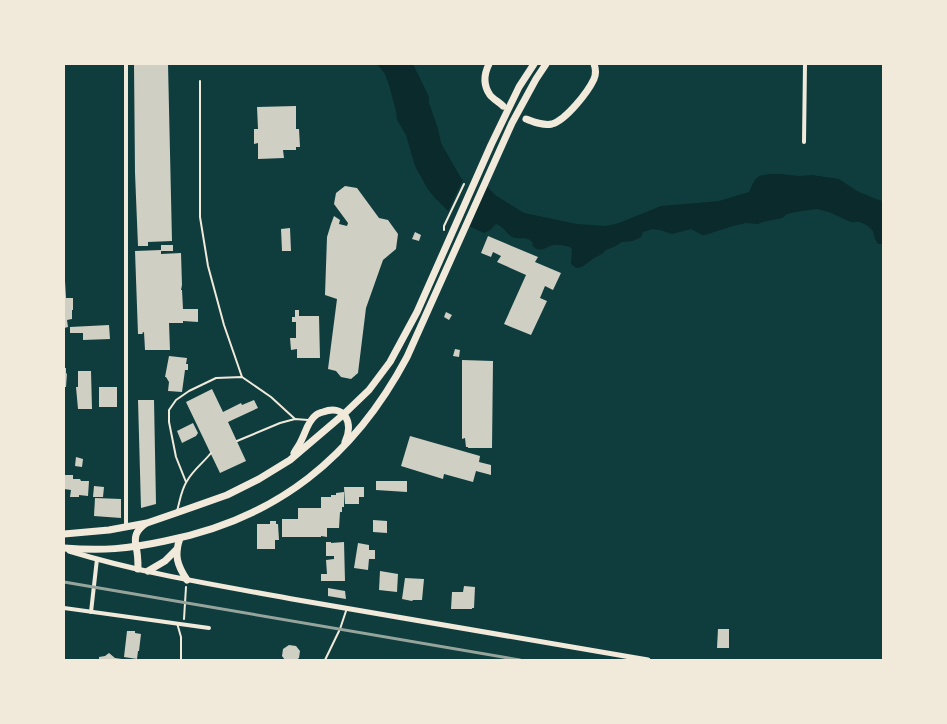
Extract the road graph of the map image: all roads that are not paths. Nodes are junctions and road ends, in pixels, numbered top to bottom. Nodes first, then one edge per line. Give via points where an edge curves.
1 (126, 64) edge
2 (489, 64) edge
3 (534, 64) edge
4 (546, 64) edge
5 (594, 64) edge
6 (805, 64) edge
7 (200, 81) dead end
8 (503, 106) dead end
9 (526, 119) dead end
10 (804, 142) dead end
11 (242, 377) junction
12 (344, 414) junction
13 (295, 419) junction
14 (310, 420) junction
15 (237, 441) dead end
16 (341, 450) junction
17 (211, 453) dead end
18 (290, 460) junction
19 (186, 482) junction
20 (176, 513) junction
21 (147, 523) junction
22 (126, 527) junction
23 (64, 534) edge
24 (180, 538) junction
25 (136, 547) junction
26 (64, 548) edge
27 (177, 549) junction
28 (97, 559) junction
29 (138, 569) junction
30 (148, 571) junction
31 (188, 580) junction
32 (64, 608) edge
33 (346, 608) junction
34 (91, 612) junction
35 (177, 623) junction
36 (209, 628) dead end
37 (181, 660) edge
38 (325, 660) edge
39 (648, 660) edge

1 - 22 street
2 - 8 highway via 484,78 491,96
3 - 12 highway via 519,87 417,312 390,362 369,390
4 - 16 highway via 500,149 394,381
5 - 9 highway via 594,79 564,117 542,125
6 - 10 street
7 - 11 lane via 200,217 208,266
11 - 13 lane
11 - 19 lane via 216,378 188,391 169,410 176,457
12 - 14 highway via 329,410
12 - 16 highway via 348,436
12 - 18 highway
13 - 14 lane
13 - 15 lane via 280,422
14 - 18 highway
16 - 24 highway via 274,502 233,522
17 - 19 lane
18 - 20 highway via 227,495
19 - 20 lane
20 - 21 highway
21 - 22 highway
21 - 25 highway via 136,533
22 - 23 highway
24 - 25 highway
24 - 27 highway
25 - 26 highway via 103,550
25 - 29 highway
26 - 28 street
27 - 30 highway
27 - 31 highway via 178,564
28 - 29 street
28 - 34 street
29 - 30 street
30 - 31 street
31 - 33 street
32 - 34 street
33 - 38 lane
33 - 39 street
34 - 35 street
35 - 36 street
35 - 37 lane

